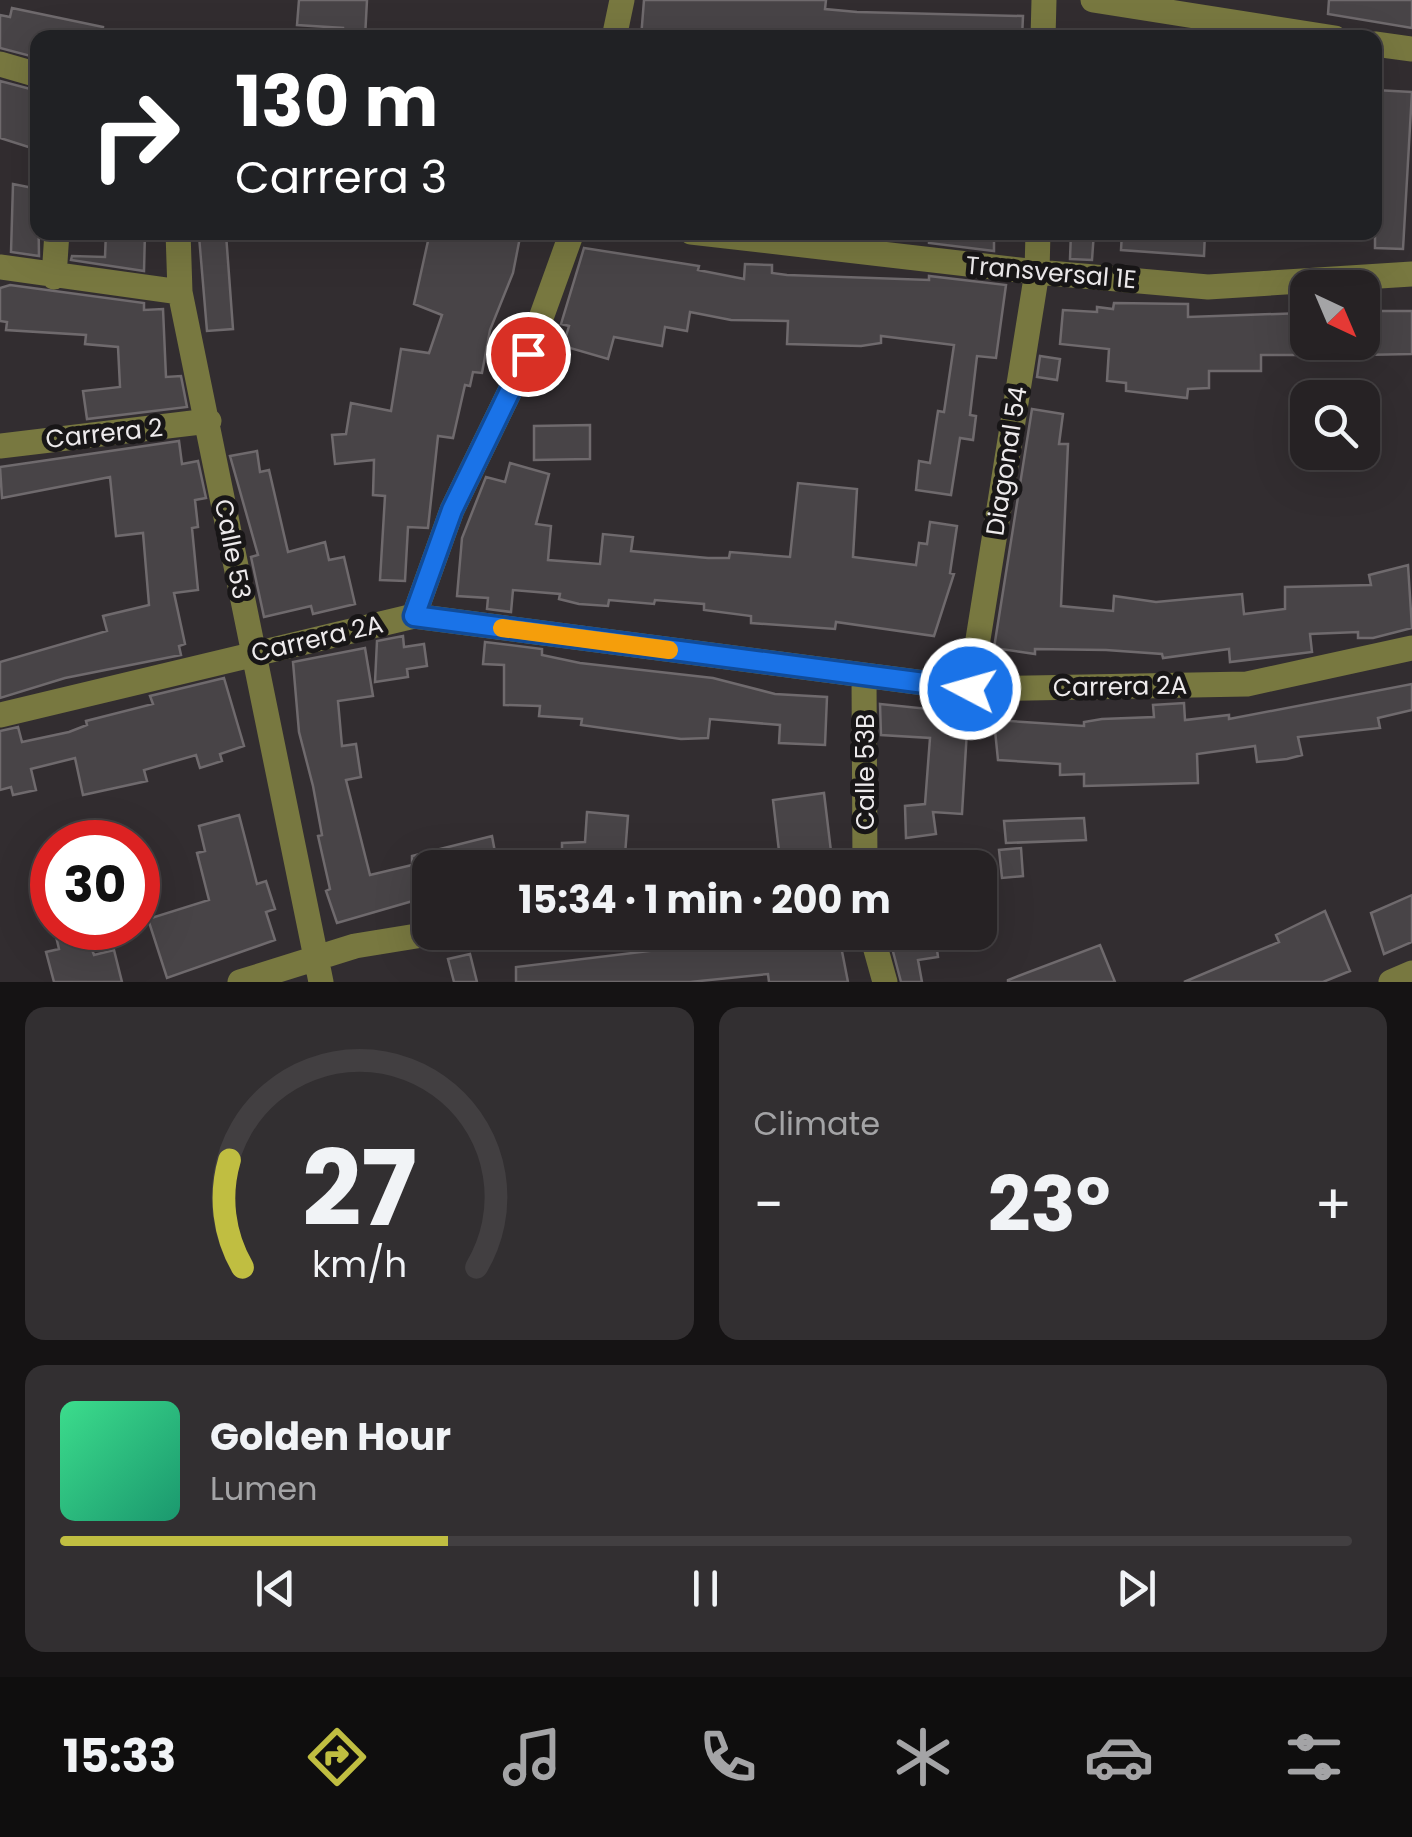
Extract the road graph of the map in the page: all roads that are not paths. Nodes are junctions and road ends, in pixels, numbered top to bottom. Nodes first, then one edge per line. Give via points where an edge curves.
1 (622, 0) edge
2 (1044, 0) edge
3 (1093, 0) edge
4 (616, 30) edge
5 (1043, 30) edge
6 (1284, 30) edge
7 (1382, 45) edge
8 (1412, 49) edge
9 (0, 64) edge
10 (30, 73) edge
11 (56, 240) edge
12 (178, 240) edge
13 (569, 240) edge
14 (759, 240) edge
15 (1038, 240) edge
16 (0, 267) edge
17 (1037, 272) junction
18 (1412, 274) edge
19 (54, 277) junction
20 (180, 292) junction
21 (208, 421) junction
22 (0, 446) edge
23 (414, 616) junction
24 (1412, 648) edge
25 (253, 653) junction
26 (864, 677) junction
27 (970, 689) junction
28 (0, 715) edge
29 (865, 850) edge
30 (412, 937) edge
31 (876, 950) edge
32 (318, 970) edge
33 (1412, 973) edge
34 (240, 982) edge
35 (885, 982) edge
36 (1392, 982) edge

1 - 4 street
2 - 5 street
3 - 6 street
7 - 8 street
9 - 10 street
11 - 19 street
12 - 20 street, Calle 53
13 - 23 street via 528,354 452,510
14 - 17 street, Transversal 1E
15 - 17 street, Diagonal 54
16 - 19 street
17 - 18 street, Transversal 1E via 1208,286
17 - 27 street, Diagonal 54
19 - 20 street
20 - 21 street, Calle 53
21 - 22 street, Carrera 2
21 - 25 street, Calle 53
23 - 25 street, Carrera 2A
23 - 26 street, Carrera 2A
24 - 27 street, Carrera 2A via 1247,684
25 - 28 street, Carrera 2A
25 - 32 street, Calle 53
26 - 27 street, Carrera 2A
26 - 29 street, Calle 53B
30 - 32 street via 355,946
31 - 35 street
32 - 34 street
33 - 36 street

